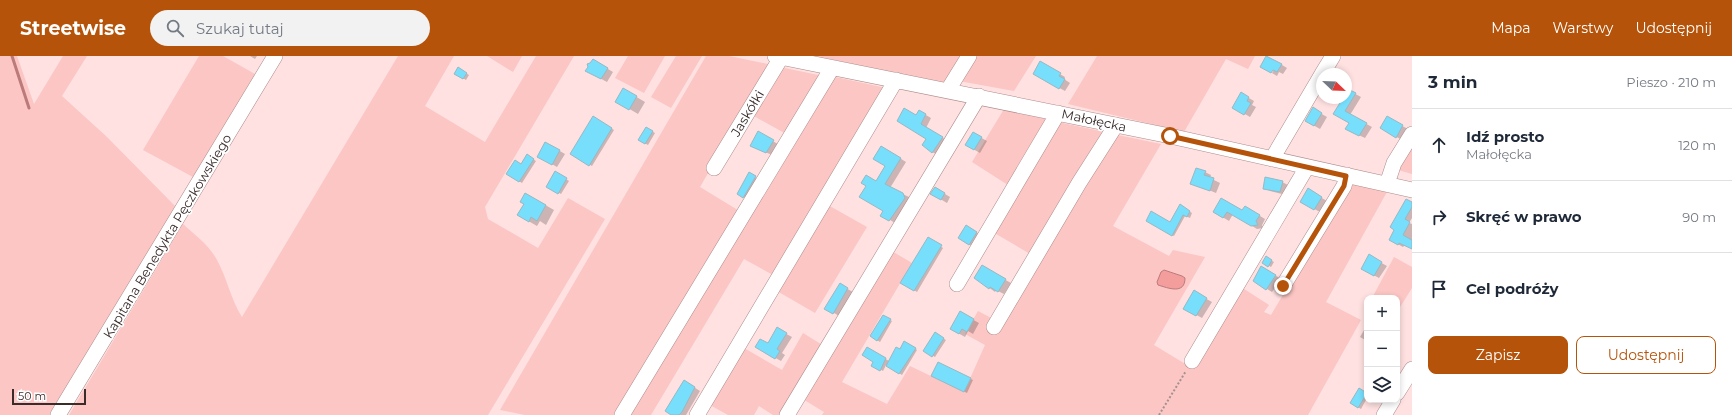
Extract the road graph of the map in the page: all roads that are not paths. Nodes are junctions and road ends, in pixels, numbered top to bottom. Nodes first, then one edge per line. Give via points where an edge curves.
1 (275, 56) edge
2 (779, 56) edge
3 (969, 56) edge
4 (1333, 56) edge
5 (832, 68) junction
6 (1326, 68) edge
7 (896, 80) junction
8 (1316, 84) edge
9 (948, 90) junction
10 (979, 96) junction
11 (1058, 113) junction
12 (1116, 125) junction
13 (1412, 134) edge
14 (1272, 159) junction
15 (1307, 167) junction
16 (714, 168) dead end
17 (1346, 176) junction
18 (1387, 184) junction
19 (1412, 190) edge
20 (957, 284) dead end
21 (1283, 286) dead end
22 (994, 327) dead end
23 (1192, 362) road end
24 (1412, 369) edge
25 (1400, 388) edge
26 (1391, 403) edge
27 (58, 415) edge
28 (622, 415) edge
29 (697, 415) edge
30 (787, 415) edge
31 (1384, 415) edge

1 - 27 street, Kapitana Benedykta Pęczkowskiego
2 - 5 street, Małołęcka
2 - 16 street, Jaskółki
3 - 9 street
4 - 6 street
5 - 7 street, Małołęcka
5 - 28 street
7 - 9 street, Małołęcka
7 - 29 street
8 - 14 street
9 - 10 street, Małołęcka
10 - 11 street, Małołęcka
10 - 30 street
11 - 12 street, Małołęcka
11 - 20 street
12 - 14 street, Małołęcka
12 - 22 street
13 - 18 street via 1394,163
14 - 15 street, Małołęcka
15 - 17 street, Małołęcka
15 - 23 street
17 - 18 street, Małołęcka
17 - 21 street via 1344,186
18 - 19 street, Małołęcka
24 - 25 street
26 - 31 street

